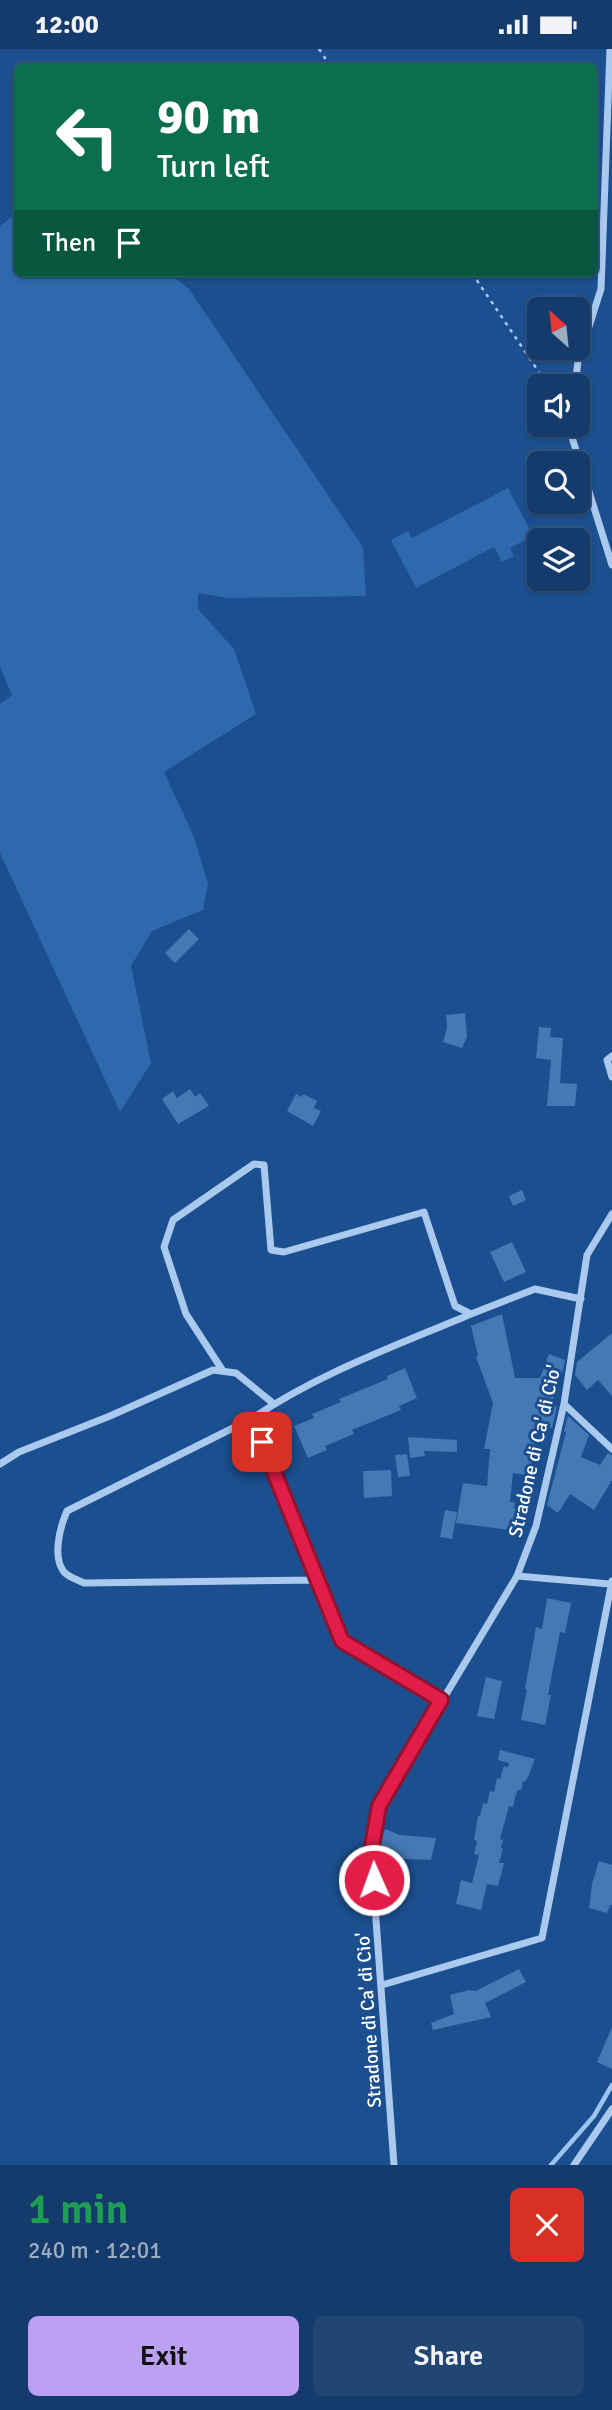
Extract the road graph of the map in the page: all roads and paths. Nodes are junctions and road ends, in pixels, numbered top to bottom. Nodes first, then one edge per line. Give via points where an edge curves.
1 (610, 49) edge
2 (475, 277) edge
3 (540, 374) edge
4 (576, 374) edge
5 (572, 437) edge
6 (612, 565) edge
7 (612, 1056) edge
8 (612, 1077) edge
9 (612, 1214) edge
10 (581, 1299) junction
11 (471, 1314) junction
12 (223, 1371) junction
13 (274, 1404) junction
14 (564, 1404) junction
15 (253, 1418) junction
16 (612, 1450) edge
17 (0, 1464) edge
18 (517, 1576) junction
19 (318, 1580) junction
20 (611, 1582) edge
21 (441, 1700) junction
22 (382, 1985) junction
23 (612, 2109) edge
24 (394, 2165) edge
25 (573, 2165) edge

1 - 4 street via 601,289
2 - 3 path
5 - 6 street
7 - 8 street via 607,1061
9 - 10 street, Stradone di Ca' di Cio' via 587,1255
10 - 11 street via 535,1289
10 - 14 street, Stradone di Ca' di Cio'
11 - 12 street via 455,1305 424,1212 284,1252 271,1250 264,1165 254,1164 173,1220 164,1247 186,1314
11 - 13 street
12 - 13 street via 236,1373
12 - 17 street via 213,1370
13 - 15 street
14 - 16 street
14 - 18 street, Stradone di Ca' di Cio' via 536,1526
15 - 19 street
15 - 19 street via 67,1511 60,1526 59,1562 65,1574 84,1583
18 - 20 street
18 - 21 street, Stradone di Ca' di Cio'
19 - 21 street via 342,1641
20 - 22 street via 542,1938
21 - 22 street, Stradone di Ca' di Cio' via 379,1806 371,1852
22 - 24 street, Stradone di Ca' di Cio'
23 - 25 street

